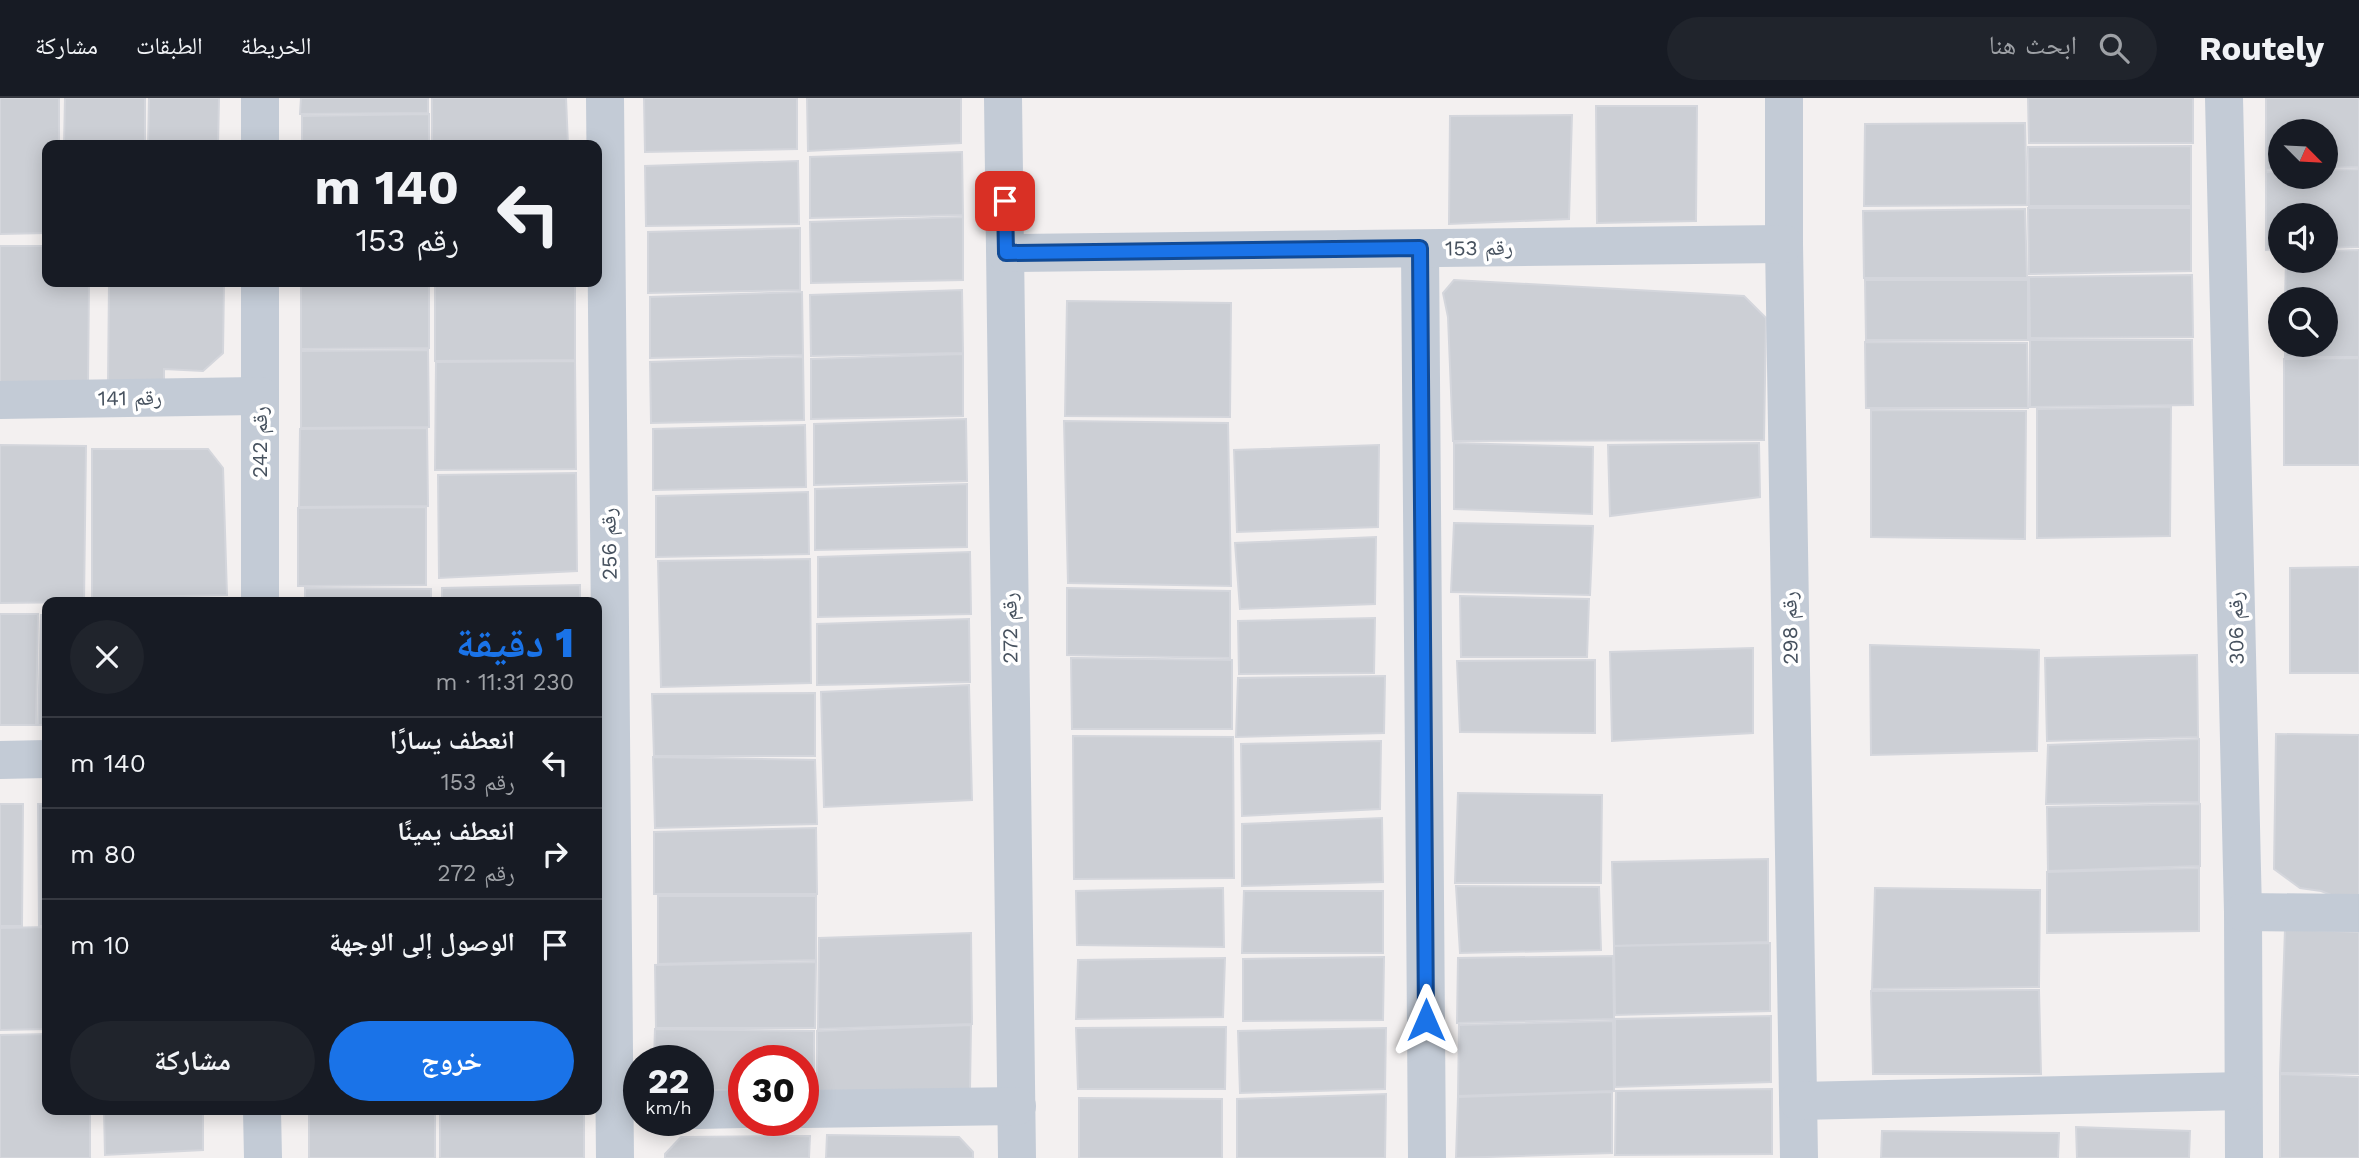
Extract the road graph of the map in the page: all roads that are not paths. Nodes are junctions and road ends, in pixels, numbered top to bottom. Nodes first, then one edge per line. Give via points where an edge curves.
1 (260, 98) edge
2 (605, 98) edge
3 (1003, 98) edge
4 (1784, 98) edge
5 (2224, 98) edge
6 (260, 140) edge
7 (1784, 244) junction
8 (1420, 248) junction
9 (1006, 253) junction
10 (260, 287) edge
11 (260, 396) junction
12 (0, 400) edge
13 (260, 597) edge
14 (42, 759) edge
15 (0, 760) edge
16 (2243, 912) junction
17 (2359, 913) edge
18 (605, 923) edge
19 (623, 1077) edge
20 (2243, 1091) junction
21 (1798, 1101) junction
22 (1017, 1106) junction
23 (819, 1109) edge
24 (262, 1115) edge
25 (623, 1127) edge
26 (263, 1158) edge
27 (615, 1158) edge
28 (1017, 1158) edge
29 (1427, 1158) edge
30 (1799, 1158) edge
31 (2244, 1158) edge

1 - 6 street
2 - 18 street, رقم 256
3 - 9 street, رقم 272
4 - 7 street, رقم 298
5 - 16 street, رقم 306
7 - 8 street, رقم 153
7 - 21 street, رقم 298
8 - 9 street, رقم 153
8 - 29 street
9 - 22 street, رقم 272
10 - 11 street, رقم 242
11 - 12 street, رقم 141
11 - 13 street, رقم 242
14 - 15 street
16 - 17 street
16 - 20 street, رقم 306
18 - 19 street, رقم 256
20 - 21 street
20 - 31 street, رقم 306
21 - 30 street, رقم 298
22 - 23 street
22 - 28 street, رقم 272
24 - 26 street
25 - 27 street, رقم 256

